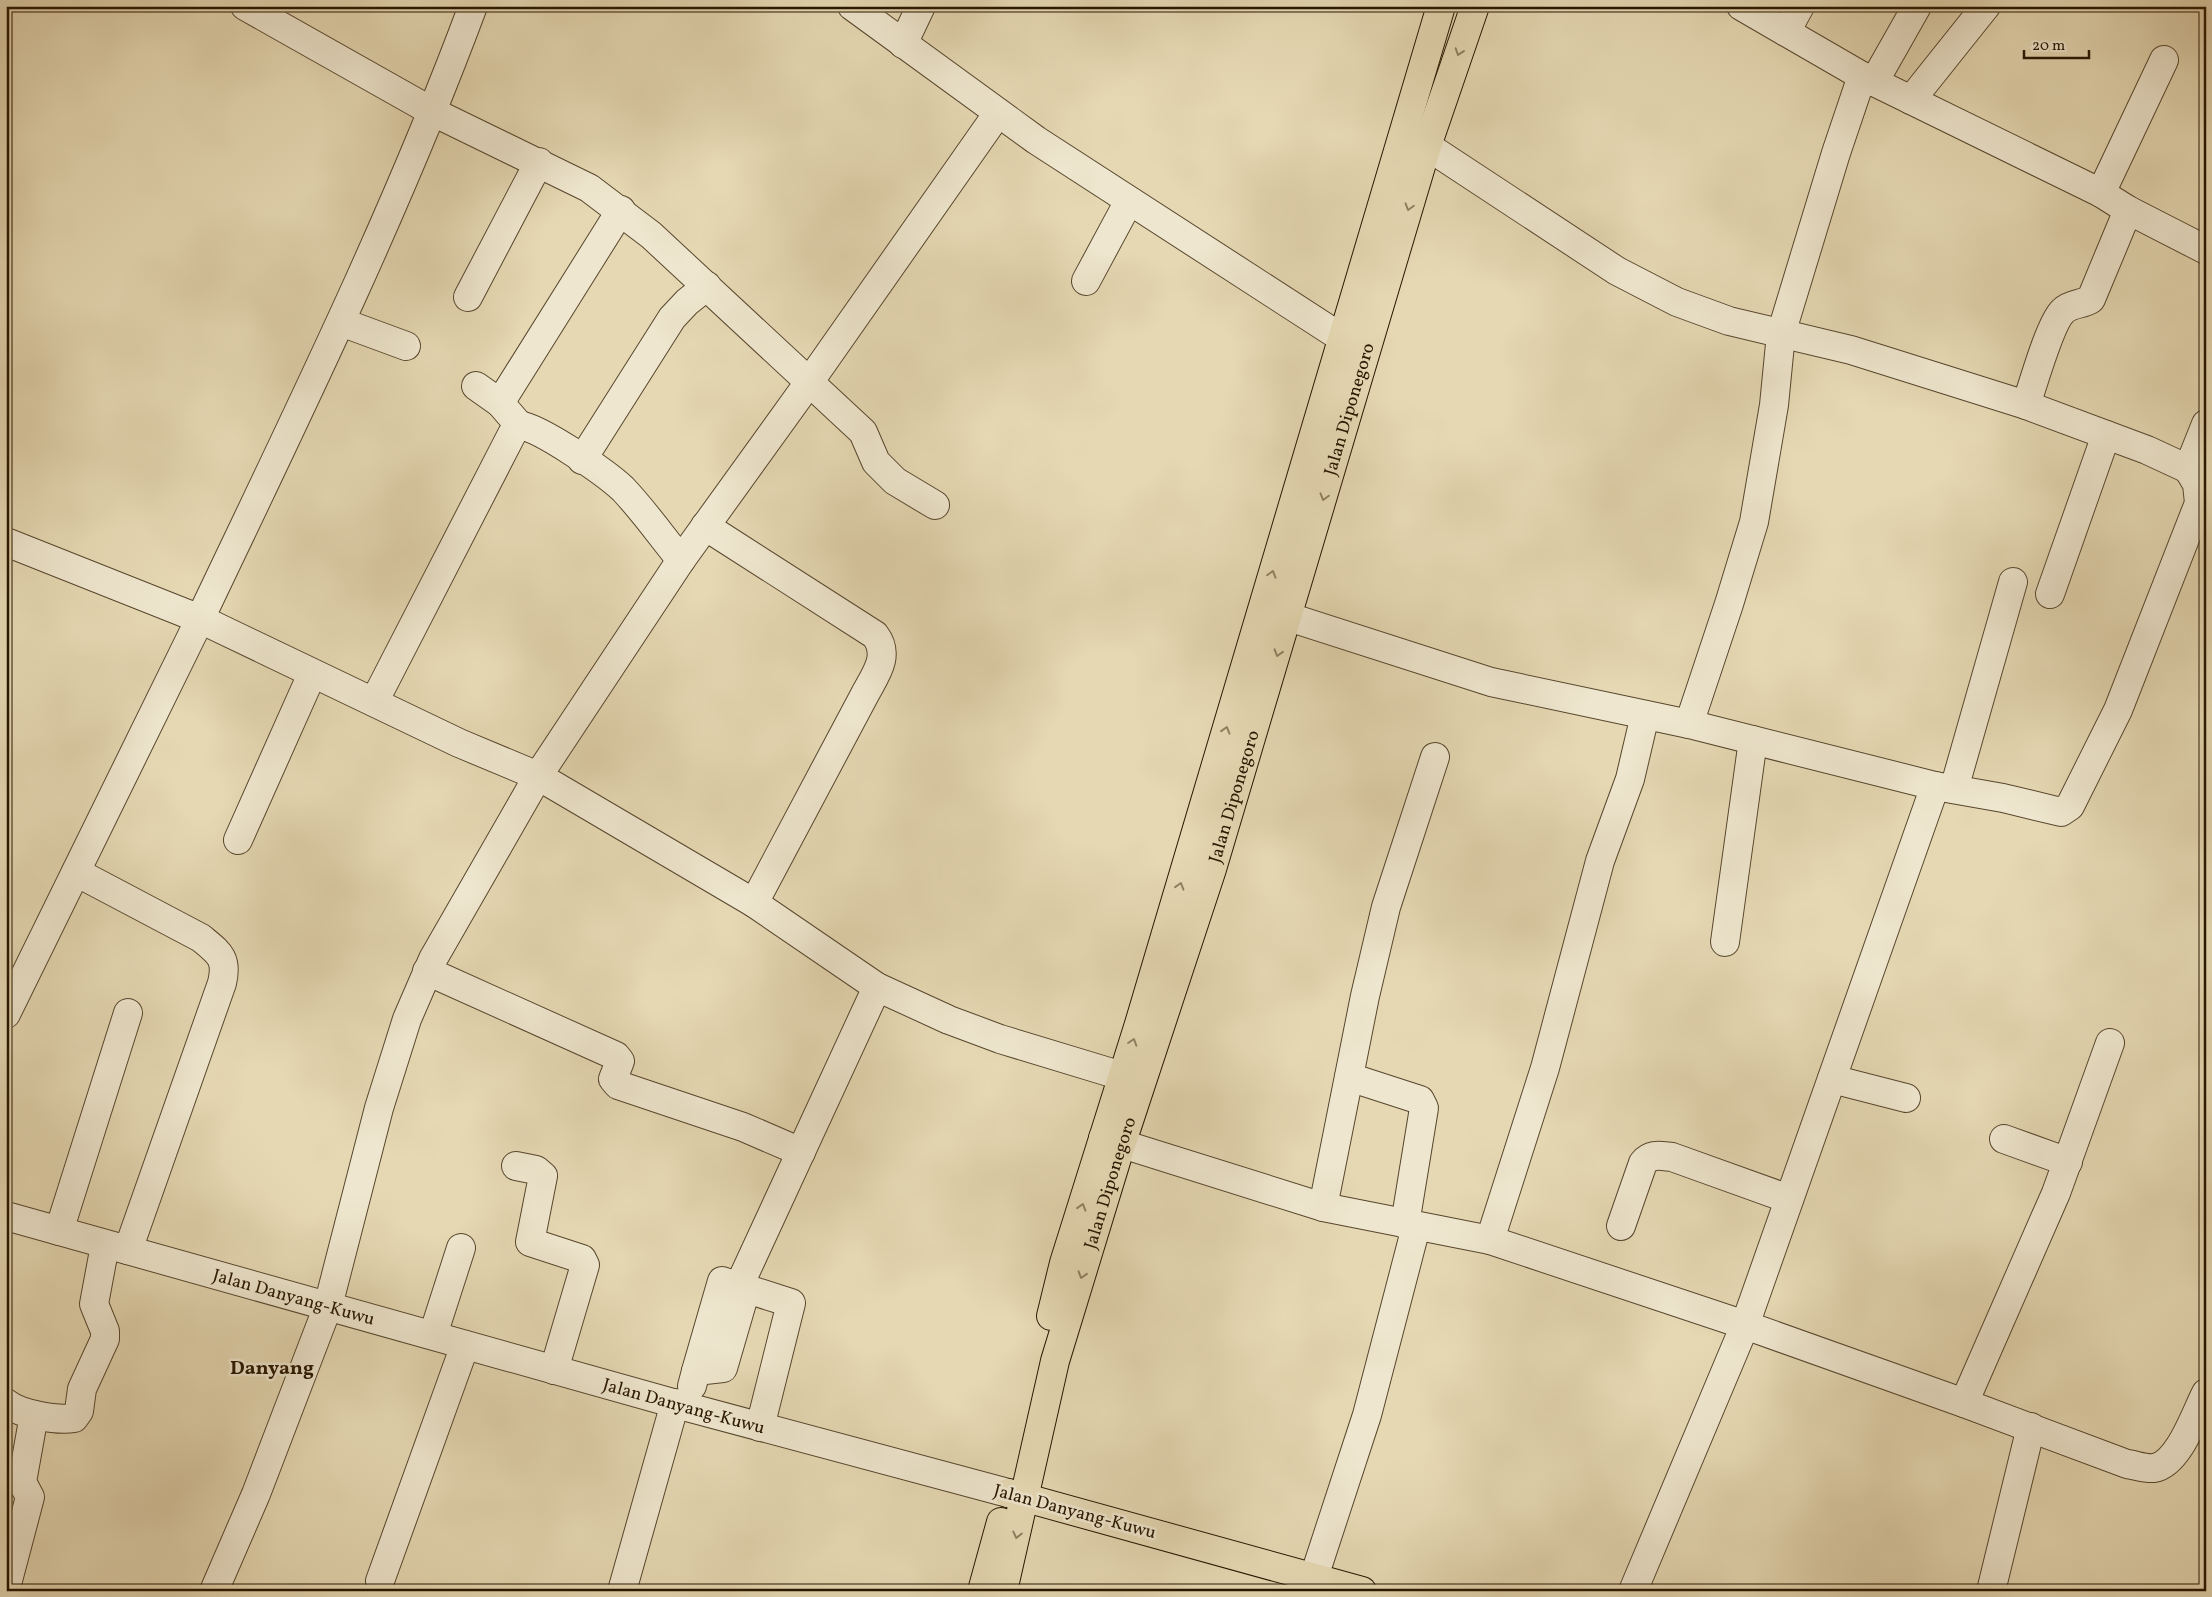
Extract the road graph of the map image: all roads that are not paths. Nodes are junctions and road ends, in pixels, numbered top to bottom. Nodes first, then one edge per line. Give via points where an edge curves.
1 (245, 6) edge
2 (473, 6) edge
3 (852, 6) edge
4 (921, 6) edge
5 (1441, 6) edge
6 (1475, 6) edge
7 (1741, 6) edge
8 (1800, 6) edge
9 (1917, 6) edge
10 (1975, 9) edge
11 (1786, 32) junction
12 (903, 44) junction
13 (2164, 60) dead end
14 (1868, 79) junction
15 (1911, 100) junction
16 (434, 112) junction
17 (998, 113) junction
18 (1427, 146) junction
19 (539, 162) junction
20 (2102, 193) junction
21 (1129, 201) junction
22 (620, 210) junction
23 (2128, 210) junction
24 (2206, 250) edge
25 (1086, 281) dead end
26 (707, 286) junction
27 (468, 297) dead end
28 (341, 322) junction
29 (1782, 334) junction
30 (1341, 338) junction
31 (406, 346) dead end
32 (1366, 354) junction
33 (810, 381) junction
34 (476, 386) dead end
35 (500, 403) junction
36 (2026, 405) junction
37 (2206, 424) edge
38 (520, 426) junction
39 (2106, 435) junction
40 (582, 460) junction
41 (2188, 469) junction
42 (935, 505) dead end
43 (705, 526) junction
44 (6, 542) edge
45 (681, 560) junction
46 (2013, 582) dead end
47 (2050, 594) dead end
48 (1262, 608) junction
49 (1288, 617) junction
50 (200, 619) junction
51 (312, 674) junction
52 (374, 702) junction
53 (1645, 715) junction
54 (1689, 724) junction
55 (1753, 740) junction
56 (1435, 757) dead end
57 (538, 776) junction
58 (1944, 788) junction
59 (238, 840) dead end
60 (76, 872) junction
61 (754, 903) junction
62 (1725, 942) dead end
63 (427, 971) junction
64 (877, 987) junction
65 (128, 1013) dead end
66 (6, 1014) edge
67 (2110, 1043) dead end
68 (1122, 1076) junction
69 (1349, 1077) junction
70 (1832, 1079) junction
71 (1906, 1098) dead end
72 (2004, 1139) dead end
73 (1112, 1142) junction
74 (801, 1152) junction
75 (2068, 1162) junction
76 (516, 1166) dead end
77 (1790, 1199) junction
78 (1322, 1207) junction
79 (6, 1216) edge
80 (1410, 1226) junction
81 (1621, 1226) dead end
82 (59, 1231) junction
83 (1490, 1240) junction
84 (117, 1248) junction
85 (461, 1248) dead end
86 (728, 1283) junction
87 (328, 1306) junction
88 (1745, 1325) junction
89 (433, 1335) junction
90 (466, 1345) junction
91 (554, 1370) junction
92 (2206, 1393) edge
93 (1964, 1402) junction
94 (6, 1404) edge
95 (681, 1405) junction
96 (34, 1414) junction
97 (760, 1427) junction
98 (2031, 1427) junction
99 (1017, 1495) junction
100 (1314, 1577) junction
101 (380, 1581) dead end
102 (6, 1588) edge
103 (214, 1591) edge
104 (622, 1591) edge
105 (982, 1591) edge
106 (1003, 1591) edge
107 (1362, 1591) edge
108 (1633, 1591) edge
109 (1991, 1591) edge

1 - 16 street
2 - 16 street
3 - 12 street
4 - 12 street
5 - 30 main road, Jalan Diponegoro
6 -> 18 main road, Jalan Diponegoro
7 - 11 street
8 - 11 street
9 - 14 street
10 - 15 street
11 - 14 street
12 - 17 street
13 - 20 street
14 - 15 street
14 - 29 street via 1836,154
15 - 20 street
16 - 19 street
16 - 28 street
17 - 21 street
17 - 33 street
18 - 29 street via 1617,271 1677,302 1729,321
18 -> 32 main road, Jalan Diponegoro
19 - 22 street via 589,188
19 - 27 street
20 - 23 street
21 - 25 street
21 - 30 street
22 - 26 street
22 - 35 street
23 - 24 street
23 - 36 street via 2091,299 2062,312 2053,328
26 - 33 street
26 - 40 street via 672,318
28 - 31 street
28 - 50 street
29 - 36 street via 1851,350
29 - 54 street via 1774,405 1754,522
30 - 32 street
48 -> 30 main road, Jalan Diponegoro
32 -> 49 main road, Jalan Diponegoro
33 - 42 street via 863,432 876,462 896,481
33 - 43 street
34 - 35 street
35 - 38 street
36 - 39 street
37 - 41 street
38 - 40 street via 529,427
38 - 52 street via 512,434
39 - 41 street
39 - 47 street
40 - 45 street via 622,488
41 - 58 street via 2197,484 2199,503 2118,710 2066,811
43 - 45 street
43 - 61 street via 875,635 883,648 880,664 868,688
44 - 50 street
45 - 57 street
46 - 58 street
48 - 49 street
68 -> 48 main road, Jalan Diponegoro
49 - 53 street via 1491,682
49 -> 73 main road, Jalan Diponegoro via 1212,869
50 - 51 street
50 - 60 street
51 - 52 street
51 - 59 street
52 - 57 street
53 - 54 street
53 - 83 street via 1630,779 1600,861 1545,1068
54 - 55 street
55 - 58 street
55 - 62 street
56 - 69 street via 1386,907
57 - 61 street
57 - 63 street
58 - 70 street
60 - 66 street
60 - 84 street via 201,938 218,953 224,964 222,983
61 - 64 street
63 - 74 street via 616,1056 620,1061 614,1079 618,1084 743,1127
63 - 87 street via 407,1019 379,1108
64 - 68 street via 1000,1039
64 - 74 street
65 - 82 street
67 - 75 street
68 - 73 main road, Jalan Diponegoro
69 - 78 street
69 - 80 street via 1420,1100 1424,1108
70 - 71 street
70 - 77 street
72 - 75 street
73 - 78 street
73 - 99 main road, Jalan Diponegoro via 1064,1263
74 - 86 street
75 - 93 street
76 - 91 street via 536,1170 543,1176 530,1242 582,1259 585,1265
77 - 81 street via 1672,1157 1658,1155 1643,1163
77 - 88 street
78 - 80 street
79 - 82 street, Jalan Danyang-Kuwu
80 - 83 street
80 - 100 street via 1367,1415
82 - 84 street, Jalan Danyang-Kuwu
83 - 88 street
84 - 87 street, Jalan Danyang-Kuwu
84 - 96 street via 94,1304 105,1339 82,1389 79,1411 74,1418 66,1420
85 - 89 street
86 - 95 street via 723,1368 696,1370
86 - 97 street via 791,1303
87 - 89 street, Jalan Danyang-Kuwu
87 - 103 street via 256,1494
88 - 93 street
88 - 108 street
89 - 90 street, Jalan Danyang-Kuwu
90 - 91 street, Jalan Danyang-Kuwu
90 - 101 street
91 - 95 street, Jalan Danyang-Kuwu
92 - 98 street via 2170,1461 2154,1468 2127,1464
93 - 98 street
94 - 96 street
95 - 97 street, Jalan Danyang-Kuwu
95 - 104 street
96 - 102 street via 22,1482 30,1497
97 - 99 street, Jalan Danyang-Kuwu
98 - 109 street
99 - 100 main road, Jalan Danyang-Kuwu
99 - 105 main road, Jalan Diponegoro
99 -> 106 main road, Jalan Diponegoro
100 - 107 main road, Jalan Danyang-Kuwu

